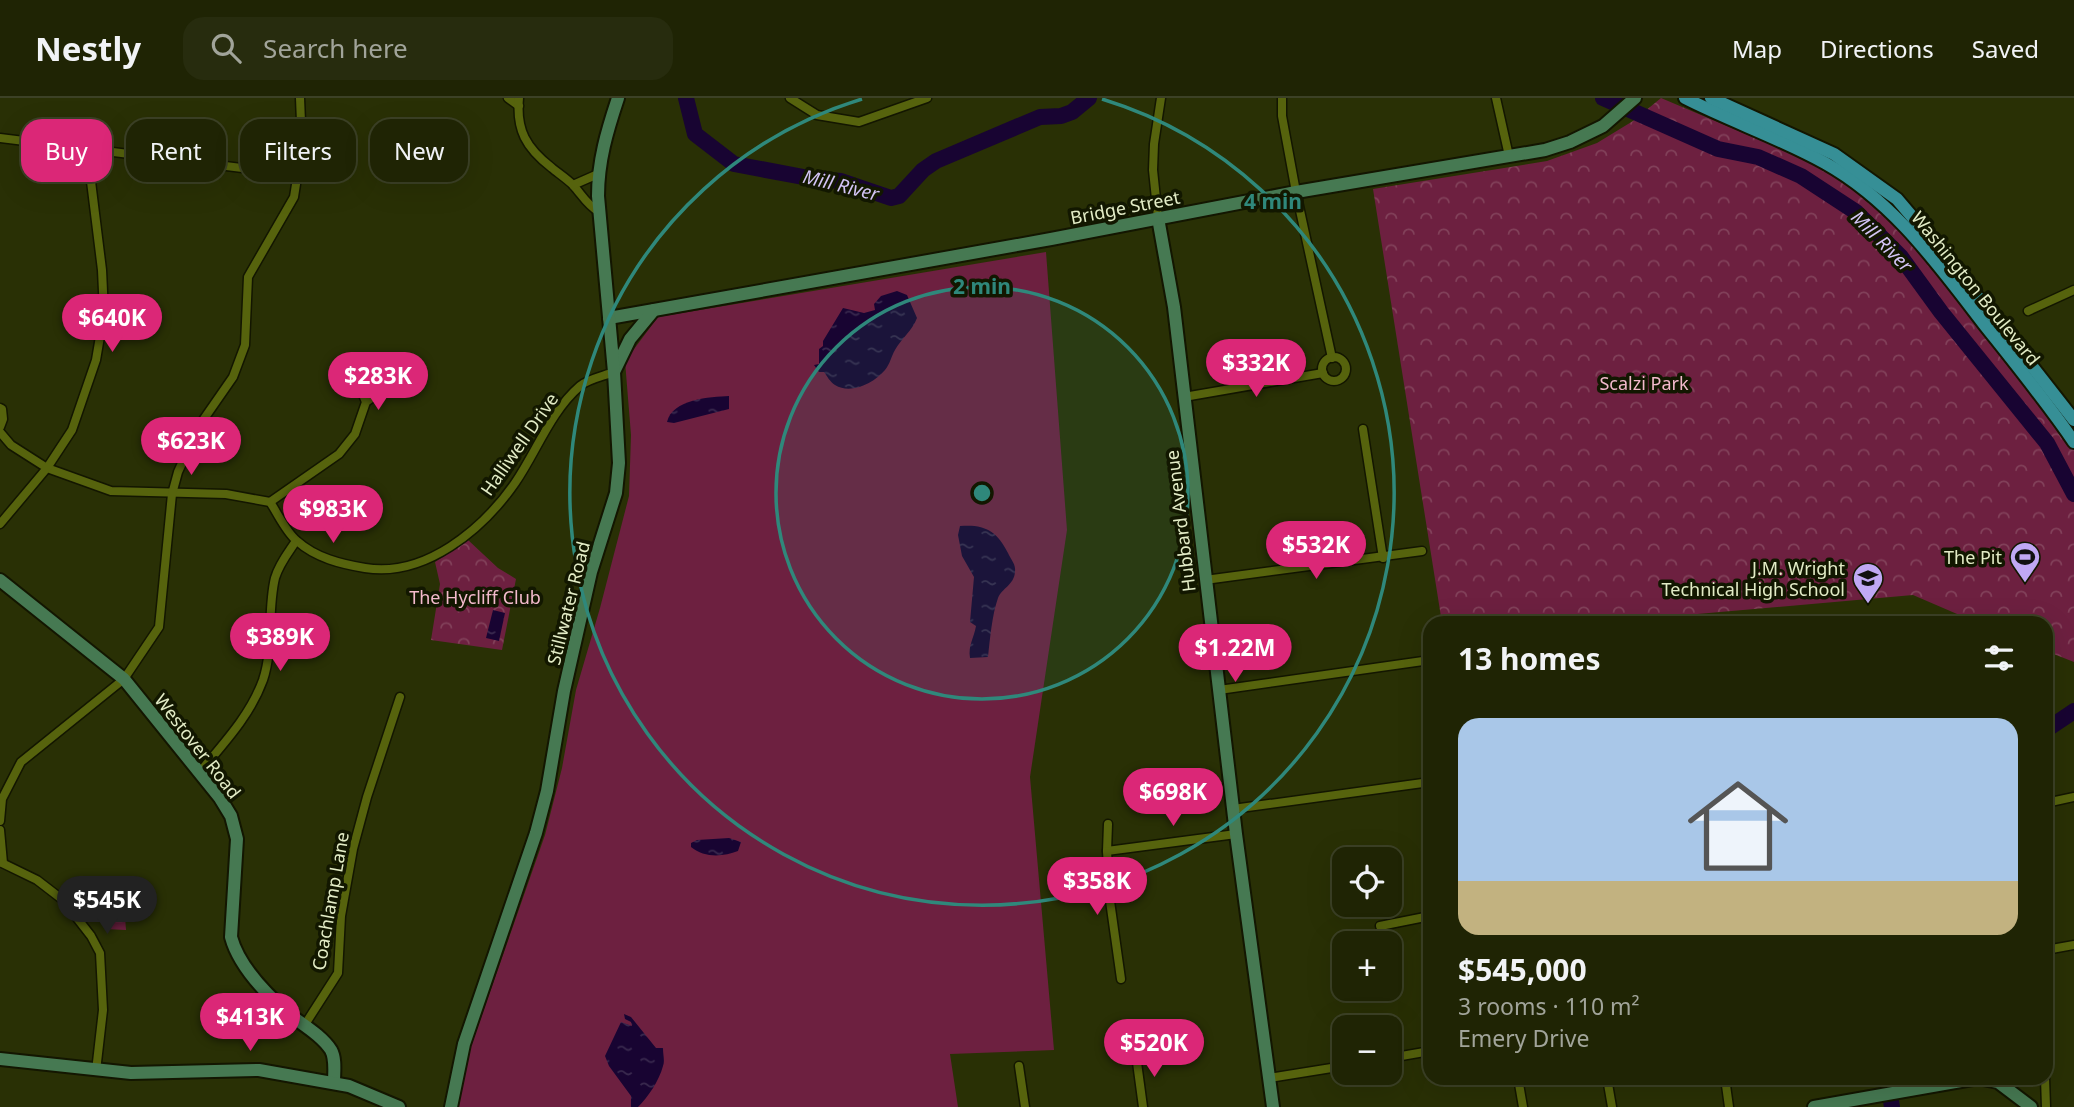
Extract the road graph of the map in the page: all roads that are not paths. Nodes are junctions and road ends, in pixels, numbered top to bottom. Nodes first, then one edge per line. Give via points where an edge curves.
1 (300, 98) edge
2 (508, 98) edge
3 (618, 98) edge
4 (790, 98) edge
5 (927, 98) edge
6 (1161, 98) edge
7 (1282, 98) edge
8 (1496, 98) edge
9 (1635, 98) edge
10 (1685, 98) edge
11 (1711, 98) edge
12 (1726, 98) edge
13 (519, 102) edge
14 (1746, 113) junction
15 (301, 119) edge
16 (0, 138) edge
17 (21, 141) edge
18 (112, 152) edge
19 (1509, 156) junction
20 (240, 168) edge
21 (598, 174) junction
22 (91, 182) edge
23 (297, 182) edge
24 (573, 185) junction
25 (1296, 192) junction
26 (599, 212) junction
27 (1158, 218) junction
28 (2074, 290) edge
29 (654, 310) junction
30 (2028, 311) dead end
31 (609, 318) junction
32 (1332, 358) junction
33 (614, 372) junction
34 (1323, 373) junction
35 (1184, 397) junction
36 (366, 402) dead end
37 (0, 408) edge
38 (2070, 409) edge
39 (2074, 420) edge
40 (1363, 429) dead end
41 (0, 430) edge
42 (2074, 442) edge
43 (47, 468) junction
44 (172, 494) junction
45 (270, 502) junction
46 (0, 524) edge
47 (296, 541) junction
48 (1422, 551) dead end
49 (1383, 558) junction
50 (0, 580) edge
51 (1205, 580) junction
52 (1423, 661) edge
53 (124, 679) junction
54 (1219, 690) junction
55 (400, 696) dead end
56 (199, 773) junction
57 (1423, 783) edge
58 (2074, 797) edge
59 (2053, 802) edge
60 (1233, 809) junction
61 (0, 821) edge
62 (1108, 824) dead end
63 (0, 830) edge
64 (1236, 834) junction
65 (1107, 851) junction
66 (1, 862) edge
67 (1423, 917) edge
68 (1380, 926) dead end
69 (2074, 945) edge
70 (2053, 949) edge
71 (1121, 979) dead end
72 (304, 1026) junction
73 (1423, 1052) edge
74 (1136, 1055) dead end
75 (1402, 1056) edge
76 (0, 1059) edge
77 (1019, 1066) dead end
78 (1332, 1068) edge
79 (96, 1071) junction
80 (1269, 1078) junction
81 (334, 1082) junction
82 (1519, 1085) edge
83 (1607, 1085) edge
84 (1726, 1085) edge
85 (1937, 1085) edge
86 (2004, 1085) edge
87 (2045, 1085) edge
88 (399, 1107) edge
89 (451, 1107) edge
90 (1025, 1107) edge
91 (1143, 1107) edge
92 (1273, 1107) edge
93 (1523, 1107) edge
94 (1612, 1107) edge
95 (1730, 1107) edge
96 (1814, 1107) edge
97 (2031, 1107) edge
98 (2046, 1107) edge

1 - 15 street
2 - 13 street
3 - 21 main road, Stillwater Road
4 - 5 street via 817,115 859,122
6 - 27 street, Hubbard Avenue via 1153,170
7 - 25 street
8 - 19 street
9 - 19 main road, Bridge Street via 1603,126 1570,142
10 - 42 main road, Washington Boulevard via 1825,163 1892,212 1925,248
11 - 14 main road, Washington Boulevard
12 - 14 main road
13 - 24 street via 517,116 527,143
14 - 38 main road, Washington Boulevard via 1834,154 1897,199
16 - 17 street
18 - 20 street
19 - 25 main road, Bridge Street
21 - 24 street
21 - 26 main road, Stillwater Road
22 - 43 street via 104,313 96,360 72,430
23 - 44 street via 294,197 248,277 245,345 233,377 199,426
24 - 26 street
25 - 27 main road, Bridge Street
25 - 32 street
26 - 31 main road, Stillwater Road
27 - 29 main road, Bridge Street
27 - 35 main road, Hubbard Avenue
28 - 30 street
29 - 31 main road, Bridge Street
29 - 33 main road via 630,339
31 - 33 main road, Stillwater Road
32 - 34 street via 1324,364
32 - 34 street via 1345,364 1344,376 1333,381
33 - 47 street, Halliwell Drive via 581,384 548,424 515,483 489,515 455,544 415,564 375,569 335,563
33 - 89 main road, Stillwater Road via 616,493 591,572 541,812 464,1044
34 - 35 street
35 - 51 main road, Hubbard Avenue
36 - 45 street via 355,434 339,454
37 - 41 street
38 - 39 main road, Washington Boulevard
40 - 49 street
41 - 43 street via 12,445
43 - 44 street via 111,491
43 - 46 street
44 - 45 street via 226,494
44 - 53 street via 159,627
45 - 47 street, Halliwell Drive
47 - 56 street via 275,579 262,681 244,718
48 - 49 street
49 - 51 street
50 - 53 main road, Westover Road
51 - 54 main road, Hubbard Avenue
52 - 54 street
53 - 56 main road, Westover Road
53 - 61 street via 21,762 2,799
54 - 60 main road, Hubbard Avenue
55 - 72 street, Coachlamp Lane via 353,849 341,916 338,973
56 - 72 main road, Westover Road via 226,807 237,839 234,951 254,979
57 - 60 street
58 - 59 street
60 - 64 main road, Hubbard Avenue
62 - 65 street
63 - 66 street
64 - 65 street
64 - 80 main road, Hubbard Avenue
65 - 71 street
66 - 79 street via 63,900 100,953 103,1010
67 - 68 street
69 - 70 street
72 - 81 main road, Westover Road via 333,1054
73 - 75 street
74 - 91 street
76 - 79 main road
77 - 90 street
78 - 80 street
79 - 81 main road via 259,1070
80 - 92 main road, Hubbard Avenue
81 - 88 main road
82 - 93 street
83 - 94 street
84 - 95 street
85 - 96 main road
86 - 97 main road
87 - 98 street

